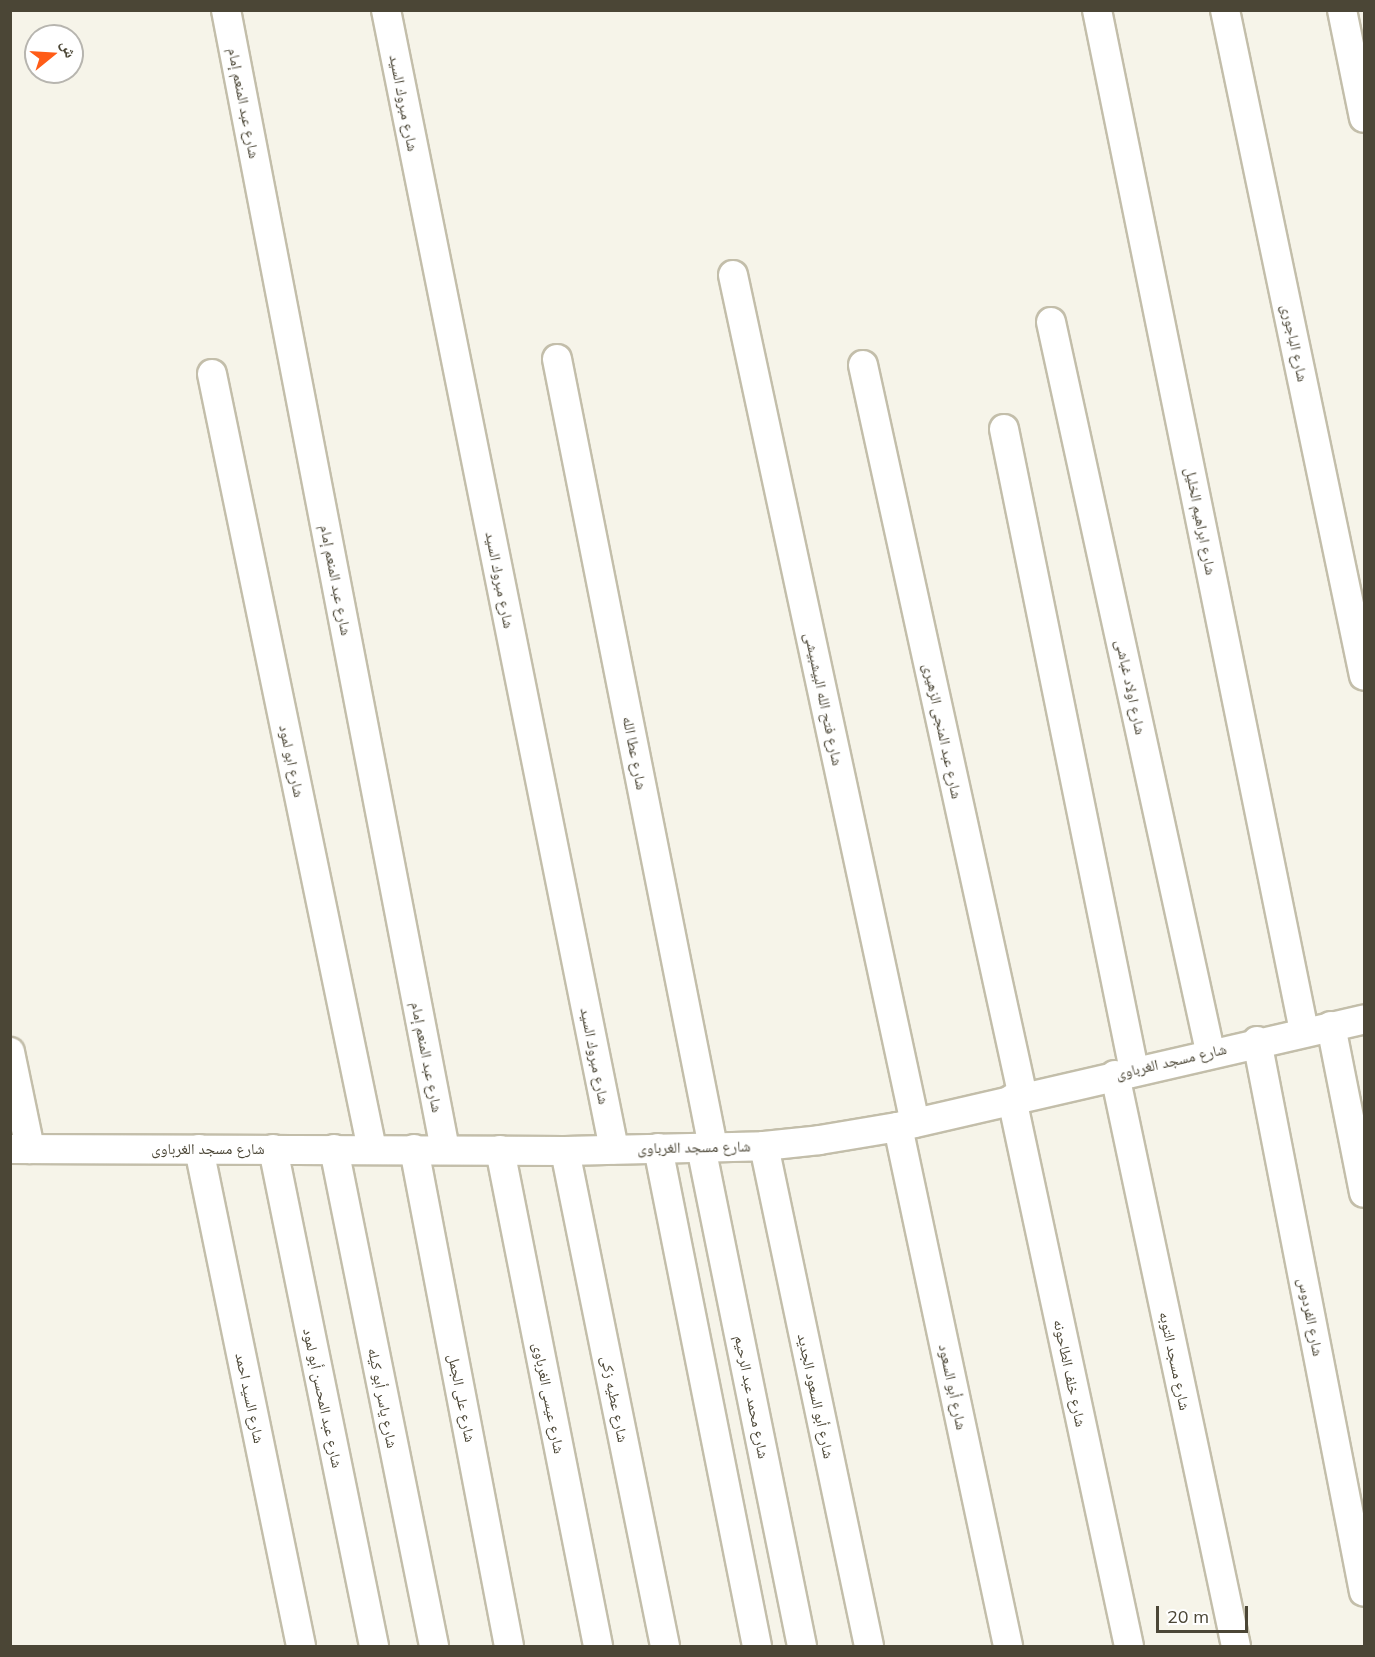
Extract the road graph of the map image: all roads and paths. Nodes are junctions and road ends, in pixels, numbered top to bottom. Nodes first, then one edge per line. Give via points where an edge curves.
1 (226, 10) edge
2 (386, 10) edge
3 (1097, 10) edge
4 (1225, 10) edge
5 (1342, 10) edge
6 (1365, 118) edge
7 (733, 275) dead end
8 (1051, 322) dead end
9 (557, 358) dead end
10 (863, 365) dead end
11 (212, 374) dead end
12 (1004, 429) dead end
13 (1365, 676) edge
14 (1365, 1018) edge
15 (1318, 1028) junction
16 (1257, 1041) junction
17 (10, 1052) edge
18 (1210, 1052) junction
19 (1124, 1072) junction
20 (1018, 1098) junction
21 (907, 1125) junction
22 (764, 1146) junction
23 (707, 1147) junction
24 (658, 1148) junction
25 (20, 1149) edge
26 (199, 1149) junction
27 (273, 1149) junction
28 (334, 1149) junction
29 (372, 1149) junction
30 (414, 1149) junction
31 (445, 1149) junction
32 (614, 1149) junction
33 (500, 1150) junction
34 (565, 1151) junction
35 (1365, 1193) edge
36 (1365, 1592) edge
37 (301, 1647) edge
38 (374, 1647) edge
39 (434, 1647) edge
40 (509, 1647) edge
41 (598, 1647) edge
42 (665, 1647) edge
43 (757, 1647) edge
44 (802, 1647) edge
45 (869, 1647) edge
46 (1008, 1647) edge
47 (1129, 1647) edge
48 (1236, 1647) edge

1 - 31 street, شارع عبد المنعم إمام
2 - 32 street, شارع مبروك السيد
3 - 15 street, شارع ابراهيم الخليل
4 - 13 street, شارع الباجورى
5 - 6 street
7 - 21 street, شارع فتح الله البيشبيشى
8 - 18 street, شارع اولاد غباشى
9 - 23 street, شارع عطا الله
10 - 20 street, شارع عبد المنجى الزهيرى
11 - 29 street, شارع ابو لمود
12 - 19 street, شارع مسجد التوبه
14 - 15 street, شارع مسجد الغرباوى
15 - 16 street, شارع مسجد الغرباوى
15 - 35 street, شارع ابراهيم الخليل
16 - 18 street, شارع مسجد الغرباوى
16 - 36 street, شارع الفردوس
17 - 25 street
18 - 19 street, شارع مسجد الغرباوى
19 - 20 street, شارع مسجد الغرباوى
19 - 48 street, شارع مسجد التوبه
20 - 21 street, شارع مسجد الغرباوى
20 - 47 street, شارع خلف الطاحونه
21 - 22 street, شارع مسجد الغرباوى
21 - 46 street, شارع أبو السعود
22 - 23 street, شارع مسجد الغرباوى
22 - 45 street, شارع أبو السعود الجديد
23 - 24 street, شارع مسجد الغرباوى
23 - 44 street, شارع محمد عبد الرحيم
24 - 32 street, شارع مسجد الغرباوى
24 - 43 street
25 - 26 street, شارع مسجد الغرباوى
26 - 27 street, شارع مسجد الغرباوى
26 - 37 street, شارع السيد احمد
27 - 28 street, شارع مسجد الغرباوى
27 - 38 street, شارع عبد المحسن أبو لمود
28 - 29 street, شارع مسجد الغرباوى
28 - 39 street, شارع ياسر أبو كيله
29 - 30 street, شارع مسجد الغرباوى
30 - 31 street, شارع مسجد الغرباوى
30 - 40 street, شارع على الجمل
31 - 33 street, شارع مسجد الغرباوى
32 - 34 street, شارع مسجد الغرباوى
33 - 34 street, شارع مسجد الغرباوى
33 - 41 street, شارع عيسى الغرباوى
34 - 42 street, شارع عطيه زكى

